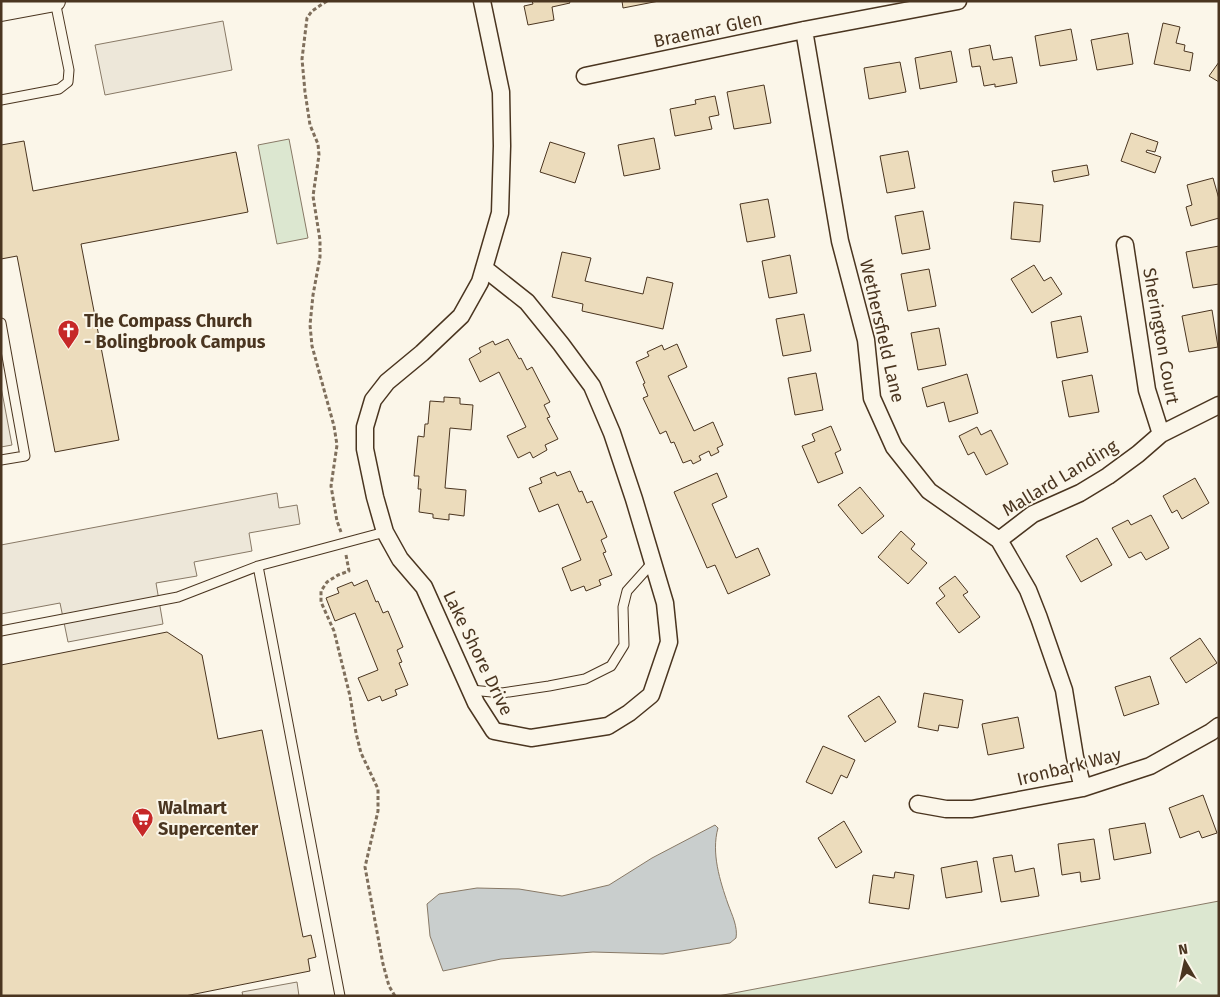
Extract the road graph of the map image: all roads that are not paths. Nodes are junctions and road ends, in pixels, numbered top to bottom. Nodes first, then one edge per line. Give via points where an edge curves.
1 (55, 1) edge
2 (482, 1) edge
3 (958, 1) edge
4 (21, 4) edge
5 (1, 11) edge
6 (804, 30) junction
7 (585, 76) dead end
8 (1, 100) edge
9 (1124, 245) dead end
10 (484, 268) junction
11 (1, 323) edge
12 (1219, 405) edge
13 (1161, 434) junction
14 (1, 460) edge
15 (385, 532) junction
16 (998, 540) junction
17 (653, 562) junction
18 (258, 566) junction
19 (1, 632) edge
20 (471, 690) junction
21 (1219, 726) edge
22 (1083, 788) junction
23 (918, 804) dead end
24 (340, 996) edge

1 - 4 street
1 - 8 lane via 68,82 59,89
2 - 10 street, Lake Shore Drive via 500,92 502,146 500,214
3 - 6 street, Braemar Glen
4 - 5 street
6 - 7 street, Braemar Glen
6 - 16 street, Wethersfield Lane via 840,241 866,340 872,398 894,447 930,491
9 - 13 street, Sherington Court via 1147,390
10 - 15 street, Lake Shore Drive via 461,316 422,353 395,373 373,400 365,427 365,449
10 - 17 street, Lake Shore Drive via 527,302 592,386 612,434
11 - 14 lane via 25,456
12 - 13 street, Mallard Landing
13 - 16 street, Mallard Landing via 1108,476 1080,493 1033,514
15 - 18 lane
15 - 20 street, Lake Shore Drive via 400,559 424,586
16 - 22 street, Wethersfield Lane via 1028,590 1050,648 1064,690
17 - 20 lane via 627,591 623,607 624,644 611,666 585,679 549,686 502,693
17 - 20 street, Lake Shore Drive via 665,603 670,642 651,695 629,713 608,726 531,738 494,731
18 - 19 lane via 178,597
18 - 24 lane
21 - 22 street, Ironbark Way via 1150,766
22 - 23 street, Ironbark Way via 972,809

